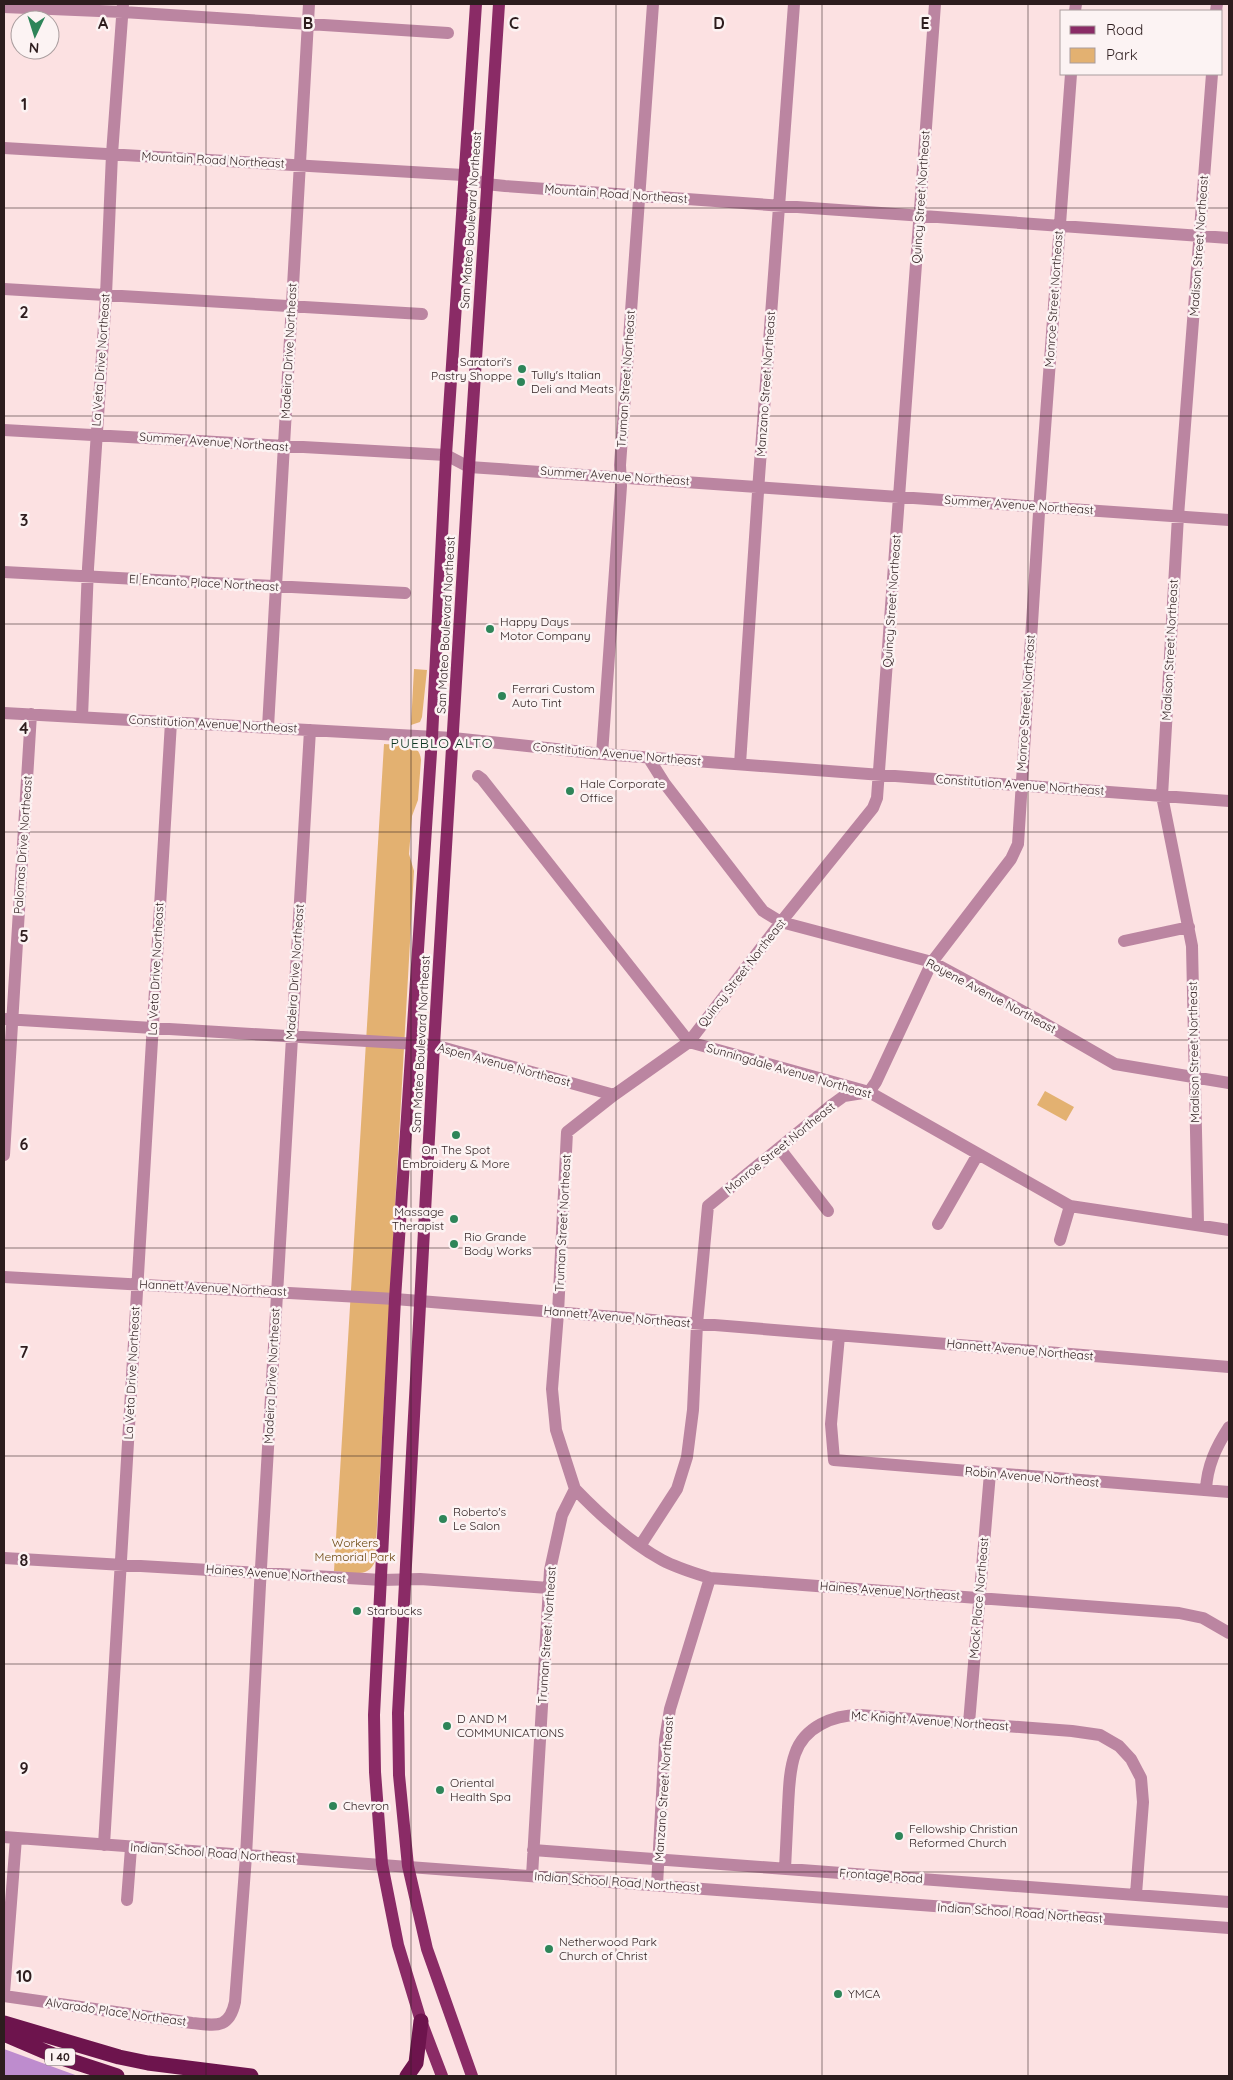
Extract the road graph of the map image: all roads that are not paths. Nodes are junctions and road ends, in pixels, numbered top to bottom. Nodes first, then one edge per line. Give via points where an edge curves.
1 (309, 4) edge
2 (476, 4) edge
3 (500, 4) edge
4 (652, 4) edge
5 (794, 4) edge
6 (935, 4) edge
7 (4, 7) edge
8 (123, 8) edge
9 (308, 24) junction
10 (448, 33) dead end
11 (1071, 75) edge
12 (1212, 75) edge
13 (4, 148) edge
14 (112, 154) junction
15 (300, 165) junction
16 (463, 175) junction
17 (486, 184) junction
18 (639, 196) junction
19 (779, 206) junction
20 (920, 216) junction
21 (1060, 225) junction
22 (1200, 236) junction
23 (1229, 238) edge
24 (4, 289) edge
25 (106, 295) junction
26 (292, 305) junction
27 (422, 314) dead end
28 (4, 430) edge
29 (96, 435) junction
30 (284, 447) junction
31 (446, 455) junction
32 (468, 467) junction
33 (619, 476) junction
34 (758, 486) junction
35 (899, 496) junction
36 (1039, 507) junction
37 (1178, 516) junction
38 (1229, 520) edge
39 (4, 572) edge
40 (87, 577) junction
41 (276, 586) junction
42 (405, 593) dead end
43 (4, 712) edge
44 (31, 714) junction
45 (82, 717) junction
46 (171, 722) junction
47 (268, 727) junction
48 (310, 730) junction
49 (432, 737) junction
50 (453, 738) junction
51 (602, 754) junction
52 (648, 757) junction
53 (740, 764) junction
54 (880, 775) junction
55 (478, 776) dead end
56 (1020, 785) junction
57 (1162, 796) junction
58 (1229, 801) edge
59 (782, 922) junction
60 (1189, 927) junction
61 (1124, 941) dead end
62 (932, 962) junction
63 (8, 1019) edge
64 (152, 1028) junction
65 (291, 1036) junction
66 (689, 1042) junction
67 (411, 1044) junction
68 (434, 1045) junction
69 (1196, 1078) junction
70 (1229, 1083) edge
71 (868, 1092) junction
72 (614, 1095) junction
73 (780, 1149) junction
74 (978, 1154) junction
75 (4, 1155) edge
76 (1070, 1206) junction
77 (828, 1211) dead end
78 (938, 1224) dead end
79 (1198, 1224) junction
80 (1229, 1230) edge
81 (1060, 1240) dead end
82 (4, 1277) edge
83 (136, 1284) junction
84 (277, 1292) junction
85 (395, 1299) junction
86 (420, 1302) junction
87 (558, 1313) junction
88 (697, 1324) junction
89 (839, 1336) junction
90 (1229, 1367) edge
91 (1229, 1427) edge
92 (990, 1474) junction
93 (575, 1488) junction
94 (1206, 1490) junction
95 (1229, 1492) edge
96 (640, 1546) junction
97 (4, 1558) edge
98 (121, 1565) junction
99 (260, 1572) junction
100 (710, 1578) junction
101 (407, 1579) junction
102 (382, 1580) junction
103 (549, 1588) junction
104 (979, 1597) junction
105 (1229, 1633) edge
106 (969, 1723) junction
107 (10, 1838) edge
108 (104, 1845) junction
109 (131, 1848) junction
110 (533, 1850) junction
111 (246, 1856) junction
112 (659, 1859) junction
113 (382, 1864) junction
114 (408, 1866) junction
115 (785, 1869) junction
116 (532, 1876) junction
117 (657, 1885) junction
118 (1136, 1894) junction
119 (127, 1900) dead end
120 (1229, 1902) edge
121 (1229, 1928) edge
122 (4, 1994) edge
123 (228, 2021) joint
124 (421, 2021) junction
125 (4, 2023) edge
126 (4, 2034) edge
127 (117, 2076) edge
128 (252, 2076) edge
129 (407, 2076) edge
130 (442, 2076) edge
131 (472, 2076) edge

1 - 9 street, Madeira Drive Northeast
2 - 16 main road, San Mateo Boulevard Northeast
3 - 17 main road, San Mateo Boulevard Northeast
4 - 18 street, Truman Street Northeast
5 - 19 street, Manzano Street Northeast
6 - 20 street, Quincy Street Northeast
7 - 8 street
8 - 9 street
8 - 14 street, La Veta Drive Northeast
9 - 10 street
9 - 15 street, Madeira Drive Northeast
11 - 21 street, Monroe Street Northeast
12 - 22 street, Madison Street Northeast
13 - 14 street, Mountain Road Northeast
14 - 15 street, Mountain Road Northeast
14 - 25 street, La Veta Drive Northeast
15 - 16 street, Mountain Road Northeast
15 - 26 street, Madeira Drive Northeast
16 - 17 street, Mountain Road Northeast
16 - 31 main road, San Mateo Boulevard Northeast
17 - 18 street, Mountain Road Northeast
17 - 32 main road, San Mateo Boulevard Northeast
18 - 19 street, Mountain Road Northeast
18 - 33 street, Truman Street Northeast
19 - 20 street, Mountain Road Northeast
19 - 34 street, Manzano Street Northeast
20 - 21 street, Mountain Road Northeast
20 - 35 street, Quincy Street Northeast
21 - 22 street, Mountain Road Northeast
21 - 36 street, Monroe Street Northeast
22 - 23 street, Mountain Road Northeast
22 - 37 street, Madison Street Northeast
24 - 25 street
25 - 26 street
25 - 29 street, La Veta Drive Northeast
26 - 27 street
26 - 30 street, Madeira Drive Northeast
28 - 29 street, Summer Avenue Northeast
29 - 30 street, Summer Avenue Northeast
29 - 40 street, La Veta Drive Northeast
30 - 31 street, Summer Avenue Northeast
30 - 41 street, Madeira Drive Northeast
31 - 32 street, Summer Avenue Northeast
31 - 49 main road, San Mateo Boulevard Northeast
32 - 33 street, Summer Avenue Northeast
32 - 50 main road, San Mateo Boulevard Northeast
33 - 34 street, Summer Avenue Northeast
33 - 51 street, Truman Street Northeast via 621,486
34 - 35 street, Summer Avenue Northeast
34 - 53 street, Manzano Street Northeast
35 - 36 street, Summer Avenue Northeast
35 - 54 street, Quincy Street Northeast
36 - 37 street, Summer Avenue Northeast
36 - 56 street, Monroe Street Northeast
37 - 38 street, Summer Avenue Northeast
37 - 57 street, Madison Street Northeast
39 - 40 street, El Encanto Place Northeast
40 - 41 street, El Encanto Place Northeast
40 - 45 street, La Veta Drive Northeast
41 - 42 street, El Encanto Place Northeast
41 - 47 street, Madeira Drive Northeast
43 - 44 street, Constitution Avenue Northeast
44 - 45 street, Constitution Avenue Northeast
44 - 63 street, Palomas Drive Northeast
45 - 46 street, Constitution Avenue Northeast
46 - 47 street, Constitution Avenue Northeast
46 - 64 street, La Veta Drive Northeast
47 - 48 street, Constitution Avenue Northeast
48 - 49 street, Constitution Avenue Northeast
48 - 65 street, Madeira Drive Northeast
49 - 50 street, Constitution Avenue Northeast
49 - 67 main road, San Mateo Boulevard Northeast
50 - 51 street, Constitution Avenue Northeast
50 - 68 main road, San Mateo Boulevard Northeast
51 - 52 street, Constitution Avenue Northeast
52 - 53 street, Constitution Avenue Northeast
52 - 59 street, Royene Avenue Northeast via 665,784 763,911
53 - 54 street, Constitution Avenue Northeast
54 - 56 street, Constitution Avenue Northeast
54 - 59 street, Quincy Street Northeast via 873,808
55 - 66 street, Sunningdale Avenue Northeast
56 - 57 street, Constitution Avenue Northeast
56 - 62 street, Monroe Street Northeast via 1018,844 1011,859
57 - 58 street, Constitution Avenue Northeast
57 - 60 street, Madison Street Northeast
59 - 62 street, Royene Avenue Northeast
59 - 66 street, Quincy Street Northeast
60 - 61 street
60 - 69 street, Madison Street Northeast
62 - 69 street, Royene Avenue Northeast via 1115,1064
62 - 71 street, Monroe Street Northeast via 876,1082
63 - 64 street, Aspen Avenue Northeast
63 - 75 street, Palomas Drive Northeast
64 - 65 street, Aspen Avenue Northeast
64 - 83 street, La Veta Drive Northeast
65 - 67 street, Aspen Avenue Northeast
65 - 84 street, Madeira Drive Northeast
66 - 71 street, Sunningdale Avenue Northeast
66 - 72 street, Quincy Street Northeast
67 - 68 street, Aspen Avenue Northeast
67 - 85 main road, San Mateo Boulevard Northeast
68 - 72 street, Aspen Avenue Northeast
68 - 86 main road, San Mateo Boulevard Northeast
69 - 70 street, Royene Avenue Northeast
69 - 79 street, Madison Street Northeast
71 - 73 street, Monroe Street Northeast via 844,1096
71 - 74 street, Sunningdale Avenue Northeast
72 - 87 street, Truman Street Northeast via 567,1132
73 - 77 street
73 - 88 street, Monroe Street Northeast via 708,1206
74 - 76 street, Sunningdale Avenue Northeast
74 - 78 street
76 - 79 street, Sunningdale Avenue Northeast
76 - 81 street
79 - 80 street, Sunningdale Avenue Northeast
82 - 83 street, Hannett Avenue Northeast
83 - 84 street, Hannett Avenue Northeast
83 - 98 street, La Veta Drive Northeast
84 - 85 street, Hannett Avenue Northeast
84 - 99 street, Madeira Drive Northeast
85 - 86 street, Hannett Avenue Northeast
85 - 102 main road, San Mateo Boulevard Northeast
86 - 87 street, Hannett Avenue Northeast
86 - 101 main road, San Mateo Boulevard Northeast
87 - 88 street, Hannett Avenue Northeast
87 - 93 street, Truman Street Northeast via 552,1389 556,1430
88 - 89 street, Hannett Avenue Northeast
88 - 96 street via 687,1457 677,1489
89 - 90 street, Hannett Avenue Northeast
89 - 92 street, Robin Avenue Northeast via 831,1424 834,1460
91 - 94 street via 1213,1455
92 - 94 street, Robin Avenue Northeast
92 - 104 street, Mock Place Northeast
93 - 96 street, Haines Avenue Northeast via 608,1522
93 - 103 street, Truman Street Northeast via 562,1515
94 - 95 street, Robin Avenue Northeast
96 - 100 street, Haines Avenue Northeast via 662,1560
97 - 98 street, Haines Avenue Northeast
98 - 99 street, Haines Avenue Northeast
98 - 108 street, La Veta Drive Northeast
99 - 102 street, Haines Avenue Northeast
99 - 111 street, Madeira Drive Northeast
100 - 104 street, Haines Avenue Northeast
100 - 112 street, Manzano Street Northeast via 670,1709 665,1740
101 - 102 street, Haines Avenue Northeast
101 - 103 street, Haines Avenue Northeast
101 - 114 main road, San Mateo Boulevard Northeast via 398,1713 399,1775
102 - 113 main road, San Mateo Boulevard Northeast via 374,1715
103 - 110 street, Truman Street Northeast
104 - 105 street, Haines Avenue Northeast via 1179,1613 1203,1618
104 - 106 street, Mock Place Northeast
106 - 115 street, Mc Knight Avenue Northeast via 844,1715 822,1722 795,1753 790,1772
106 - 118 street, Mc Knight Avenue Northeast via 1100,1736 1119,1746 1132,1759 1141,1778 1143,1802
107 - 108 street, Indian School Road Northeast
107 - 122 street
108 - 109 street, Indian School Road Northeast
109 - 111 street, Indian School Road Northeast
109 - 119 street
110 - 112 street, Frontage Road
110 - 116 street, Truman Street Northeast
111 - 113 street, Indian School Road Northeast
111 - 123 street, Madeira Drive Northeast via 235,2002
112 - 115 street, Frontage Road
112 - 117 street, Manzano Street Northeast
113 - 114 street, Indian School Road Northeast
113 - 124 main road, San Mateo Boulevard Northeast via 398,1945
114 - 116 street, Indian School Road Northeast
114 - 131 main road, San Mateo Boulevard Northeast via 427,1949
115 - 118 street, Frontage Road
116 - 117 street, Indian School Road Northeast
117 - 121 street, Indian School Road Northeast
118 - 120 street, Frontage Road
122 - 123 street, Alvarado Place Northeast via 176,2021 216,2025
124 - 129 highway via 416,2063
124 - 130 main road, San Mateo Boulevard Northeast
125 - 128 highway via 129,2059 174,2068
126 - 127 highway, I 40

